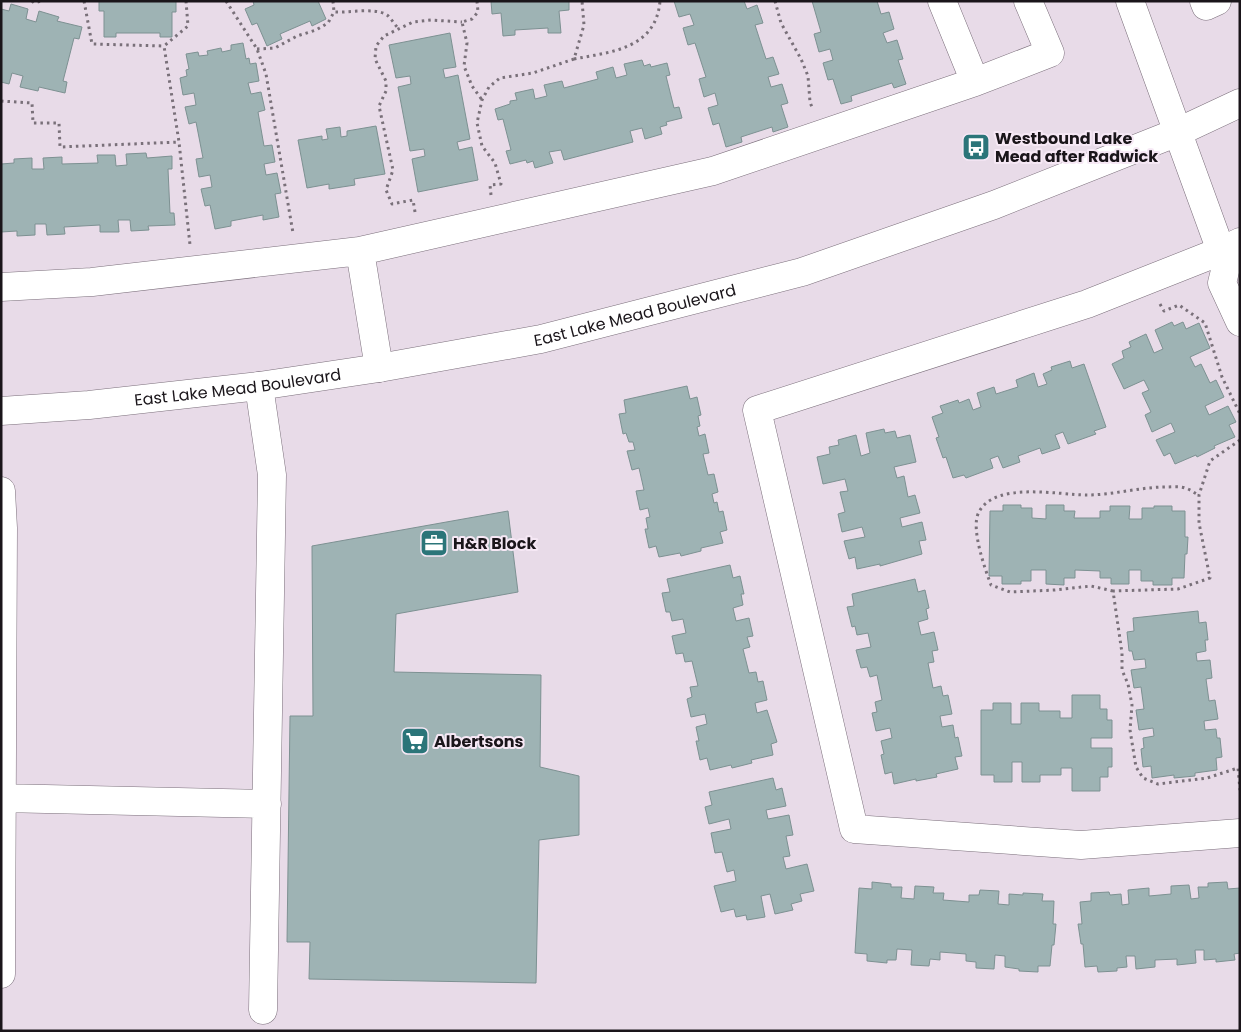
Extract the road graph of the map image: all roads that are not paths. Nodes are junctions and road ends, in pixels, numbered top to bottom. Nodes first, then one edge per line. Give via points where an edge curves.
1 (942, 1) edge
2 (1028, 1) edge
3 (1130, 1) edge
4 (1204, 1) edge
5 (1217, 1) edge
6 (975, 82) junction
7 (1240, 103) edge
8 (1178, 132) junction
9 (360, 251) junction
10 (1232, 255) edge
11 (1, 286) edge
12 (1240, 322) edge
13 (379, 368) junction
14 (259, 386) junction
15 (1, 411) edge
16 (1, 490) edge
17 (2, 798) edge
18 (267, 804) junction
19 (1240, 833) edge
20 (1, 974) edge
21 (263, 1010) dead end

1 - 6 main road
2 - 6 main road via 1050,53
3 - 8 main road
4 - 5 main road via 1206,6
6 - 9 main road via 713,171
7 - 8 main road, East Lake Mead Boulevard
8 - 10 main road
8 - 13 main road, East Lake Mead Boulevard via 994,205 802,272 541,339
9 - 11 main road via 92,282
9 - 13 main road
10 - 12 main road via 1222,283
10 - 19 main road via 757,410 854,829 1081,845
13 - 14 main road, East Lake Mead Boulevard
14 - 15 main road, East Lake Mead Boulevard
14 - 18 main road via 272,475
16 - 17 main road
17 - 18 main road
17 - 20 main road
18 - 21 main road

